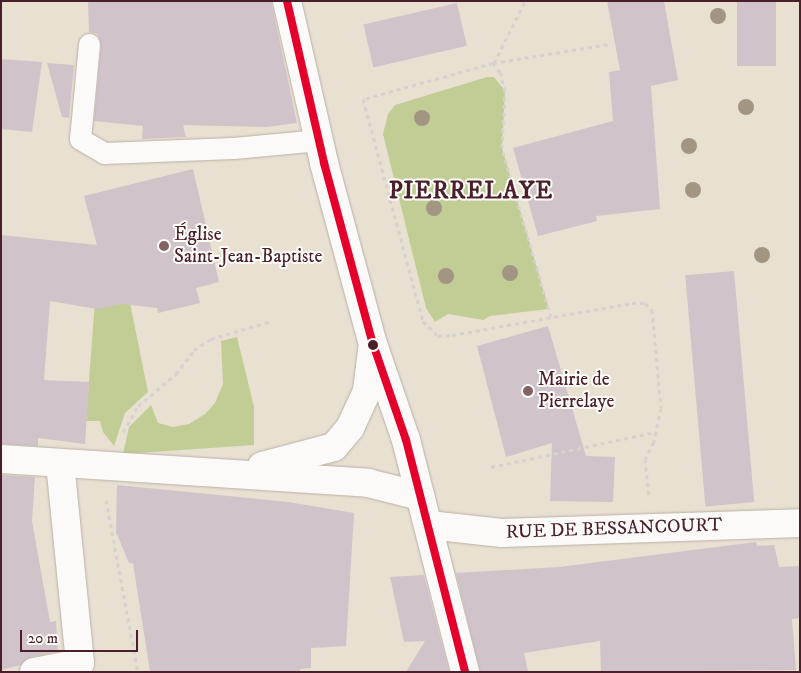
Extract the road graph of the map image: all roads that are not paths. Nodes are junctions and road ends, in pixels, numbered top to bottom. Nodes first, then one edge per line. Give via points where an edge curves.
1 (287, 1) edge
2 (89, 44) dead end
3 (320, 140) junction
4 (373, 344) junction
5 (1, 459) edge
6 (60, 464) junction
7 (233, 472) junction
8 (420, 496) junction
9 (800, 523) edge
10 (429, 525) junction
11 (34, 672) edge
12 (465, 672) edge

1 - 3 street
2 - 3 lane via 80,139 104,153 233,148
3 - 4 street
4 - 7 street via 367,392 350,428 334,447 301,458
4 - 8 street via 406,440
5 - 6 street
6 - 7 street
6 - 11 street via 80,663
7 - 8 street via 368,483
8 - 10 street
9 - 10 street, RUE DE BESSANCOURT via 502,533
10 - 12 street via 444,600

